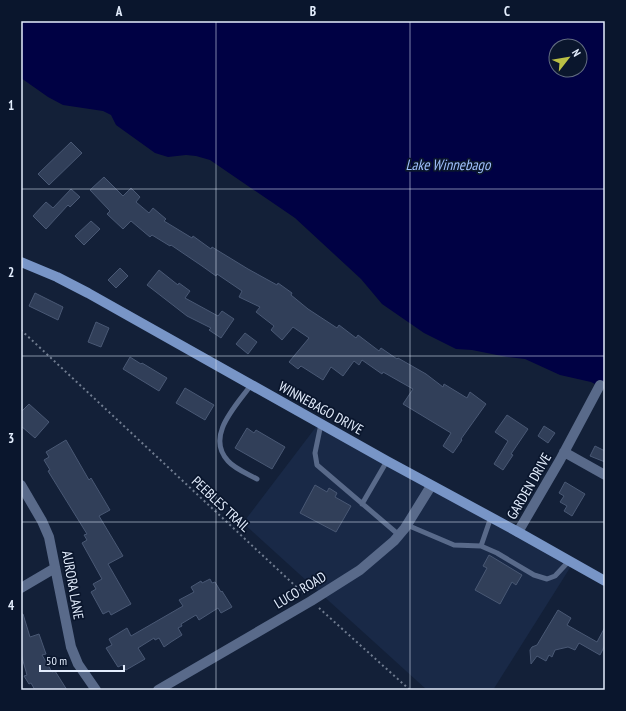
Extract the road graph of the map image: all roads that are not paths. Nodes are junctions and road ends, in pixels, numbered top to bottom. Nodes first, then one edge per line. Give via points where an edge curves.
1 (21, 262) edge
2 (251, 385) junction
3 (600, 385) dead end
4 (321, 424) junction
5 (564, 452) junction
6 (387, 461) junction
7 (605, 475) edge
8 (257, 480) dead end
9 (21, 485) edge
10 (431, 486) junction
11 (362, 504) junction
12 (491, 518) junction
13 (407, 524) junction
14 (518, 532) junction
15 (399, 535) junction
16 (481, 546) junction
17 (569, 561) junction
18 (56, 568) junction
19 (605, 581) edge
20 (21, 588) edge
21 (96, 690) edge
22 (158, 690) edge

1 - 2 main road, WINNEBAGO DRIVE via 88,293
2 - 4 main road, WINNEBAGO DRIVE
2 - 8 lane via 222,427 219,440 221,452 229,462
3 - 5 street
4 - 6 main road, WINNEBAGO DRIVE
4 - 11 lane via 315,453 317,465
5 - 7 street, GARDEN DRIVE
5 - 14 street, GARDEN DRIVE
6 - 10 main road, WINNEBAGO DRIVE
6 - 11 lane
9 - 18 street, AURORA LANE via 45,527
10 - 12 main road, WINNEBAGO DRIVE
10 - 13 street, LUCO ROAD
11 - 15 lane
12 - 14 main road, WINNEBAGO DRIVE
12 - 16 lane
13 - 15 street, LUCO ROAD
13 - 16 lane via 454,545
14 - 17 main road, WINNEBAGO DRIVE
15 - 22 street, LUCO ROAD via 360,570
16 - 17 lane via 547,580 555,576
17 - 19 main road, WINNEBAGO DRIVE
18 - 20 street
18 - 21 street, AURORA LANE via 71,647 78,664

